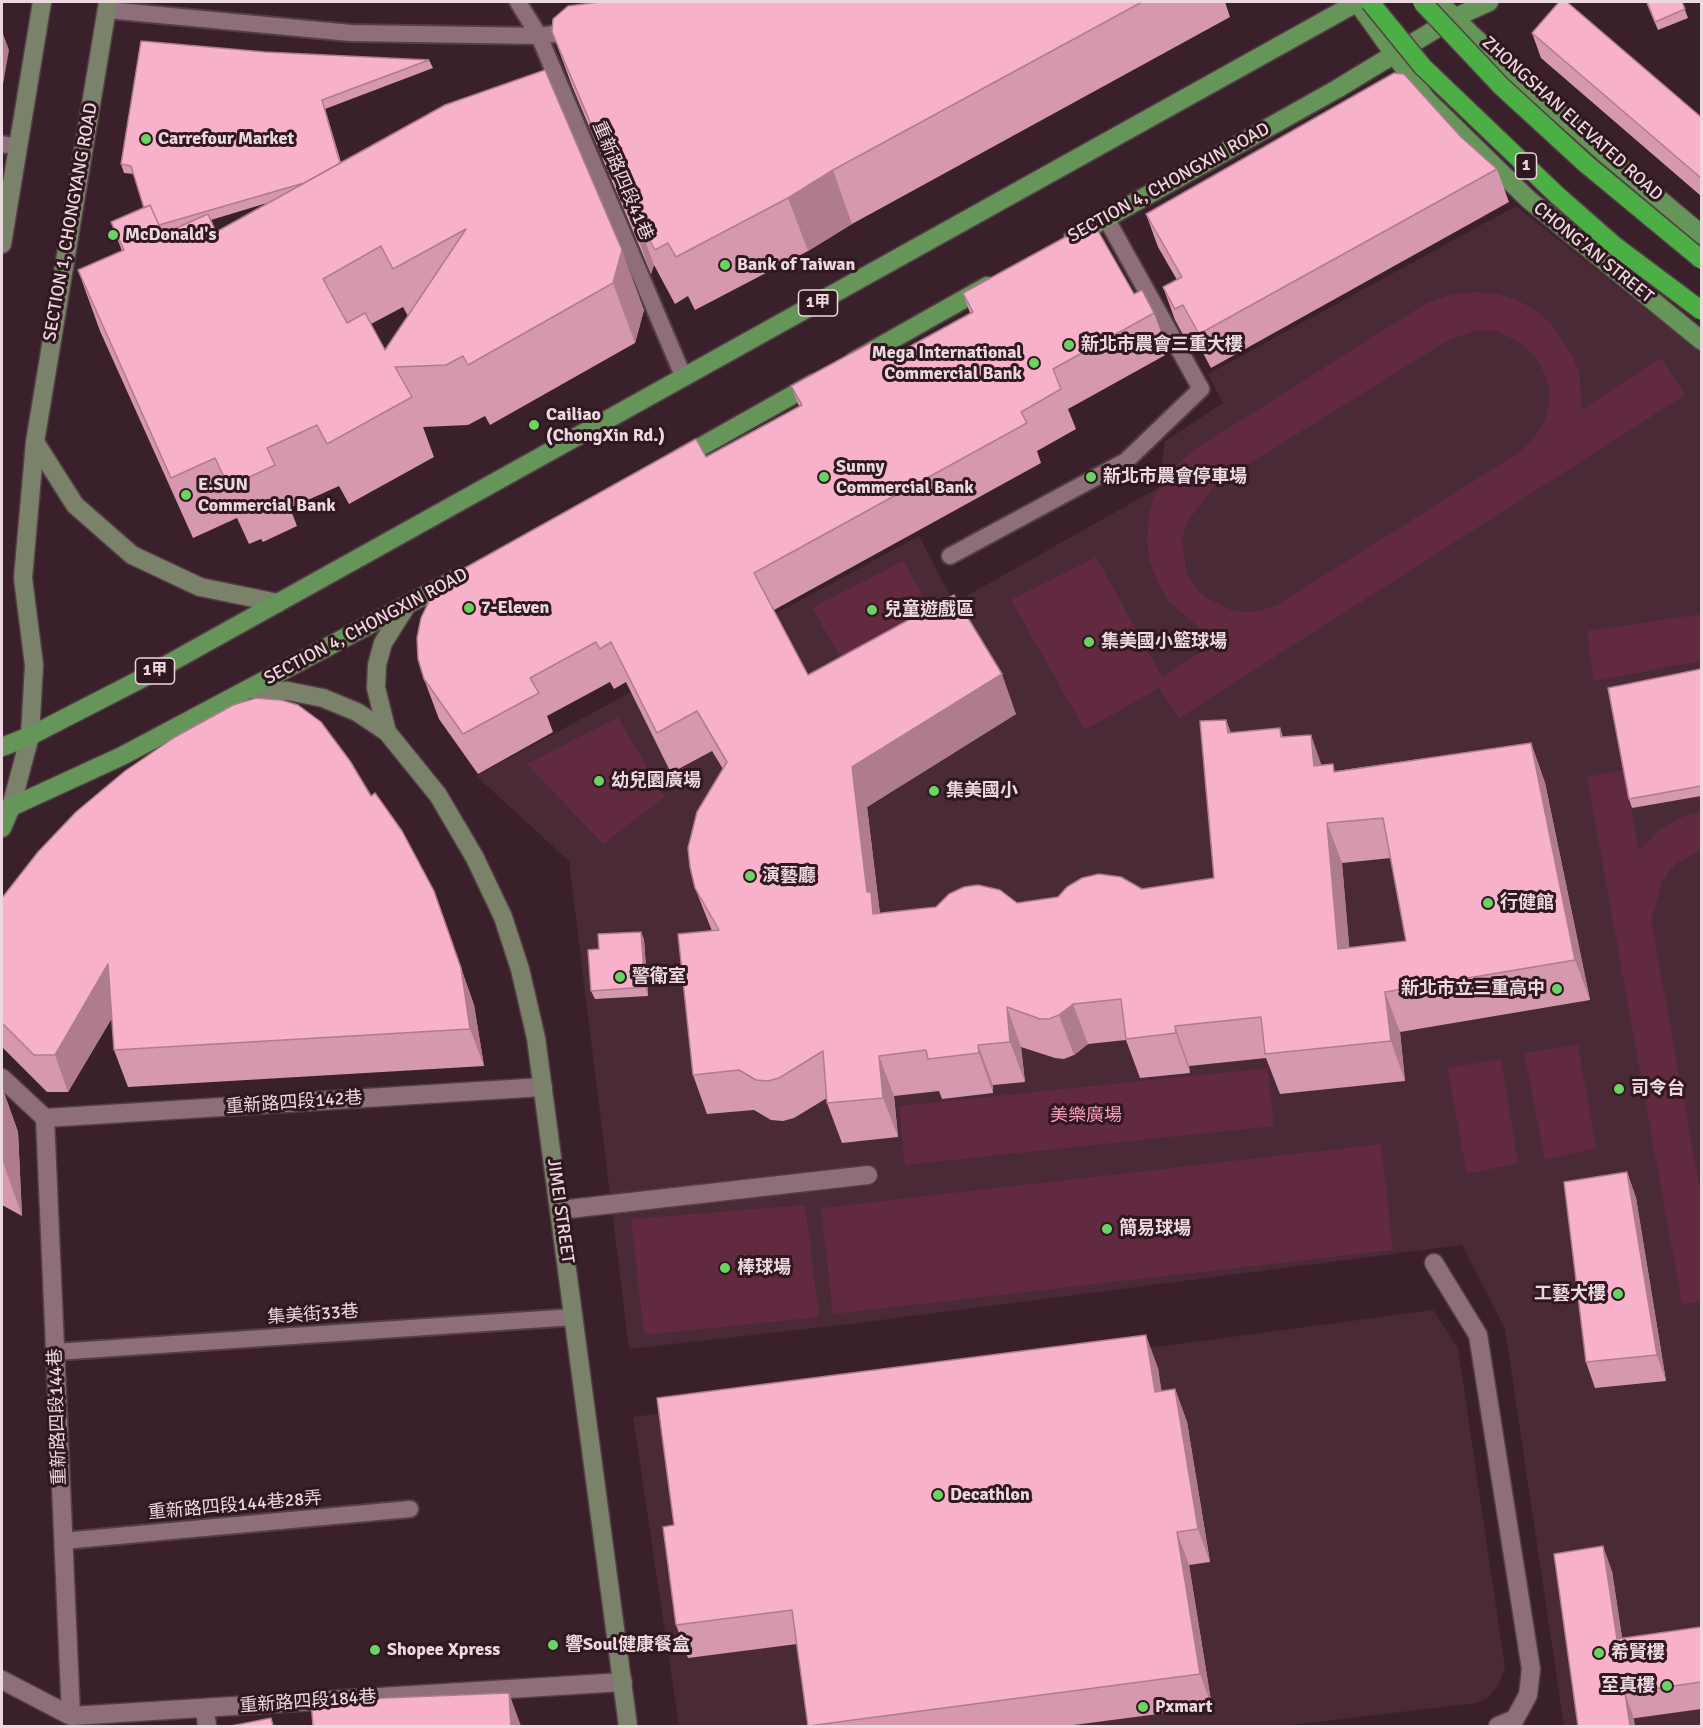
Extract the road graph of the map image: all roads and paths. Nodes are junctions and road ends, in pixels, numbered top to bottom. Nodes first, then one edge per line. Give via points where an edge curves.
1 (42, 2) edge
2 (518, 2) edge
3 (1358, 2) edge
4 (1370, 2) edge
5 (1422, 2) edge
6 (1439, 2) edge
7 (1489, 2) edge
8 (108, 6) edge
9 (1454, 18) junction
10 (595, 28) edge
11 (539, 36) junction
12 (1393, 54) junction
13 (10, 146) edge
14 (1106, 218) junction
15 (1701, 235) edge
16 (2, 244) edge
17 (1055, 247) edge
18 (1701, 260) edge
19 (1004, 276) edge
20 (1701, 311) edge
21 (1701, 341) edge
22 (684, 378) junction
23 (35, 442) junction
24 (660, 470) edge
25 (950, 556) dead end
26 (478, 567) edge
27 (278, 603) junction
28 (407, 605) junction
29 (251, 689) junction
30 (387, 732) junction
31 (30, 736) junction
32 (2, 747) edge
33 (6, 809) edge
34 (2, 828) edge
35 (2, 1078) edge
36 (543, 1087) junction
37 (45, 1118) junction
38 (868, 1175) dead end
39 (560, 1210) junction
40 (1434, 1263) dead end
41 (574, 1317) junction
42 (55, 1352) junction
43 (410, 1509) dead end
44 (63, 1541) junction
45 (2, 1680) edge
46 (622, 1683) junction
47 (71, 1716) junction
48 (206, 1717) edge
49 (628, 1726) edge
50 (1498, 1726) edge

1 - 13 main road
2 - 11 lane, 重新路四段41巷
3 - 12 main road, 1
3 - 22 main road, 1甲
4 - 20 highway, 1, bridge via 1424,67 1558,196 1615,246
5 - 18 highway, ZHONGSHAN ELEVATED ROAD / 1, bridge via 1526,109
6 - 9 main road
7 - 9 main road, SECTION 4, CHONGXIN ROAD
8 - 11 lane via 351,33
8 - 23 main road, SECTION 1, CHONGYANG ROAD
9 - 12 main road, SECTION 4, CHONGXIN ROAD
9 - 15 main road
10 - 11 lane
11 - 22 lane, 重新路四段41巷
12 - 14 main road, SECTION 4, CHONGXIN ROAD
12 - 21 main road, CHONG'AN STREET / 1 via 1426,99 1528,199
13 - 16 main road
14 - 17 main road, SECTION 4, CHONGXIN ROAD
14 - 25 lane via 1201,389 1126,460
19 - 24 main road
22 - 27 main road, 1甲
23 - 27 main road via 75,506 132,555 200,587
23 - 31 main road, SECTION 1, CHONGYANG ROAD via 23,578 34,665
26 - 28 main road, SECTION 4, CHONGXIN ROAD
27 - 31 main road, 1甲
28 - 29 main road, SECTION 4, CHONGXIN ROAD
28 - 30 main road, JIMEI STREET via 383,643 377,665 376,688
29 - 30 main road, JIMEI STREET via 323,698 357,712
29 - 33 main road, SECTION 4, CHONGXIN ROAD via 122,756
30 - 36 main road, JIMEI STREET via 438,795 475,858 503,917 520,969
31 - 32 main road, 1甲
31 - 33 main road, SECTION 1, CHONGYANG ROAD
33 - 34 main road
35 - 37 street
36 - 37 street, 重新路四段142巷
36 - 39 main road, JIMEI STREET
37 - 42 street, 重新路四段144巷
38 - 39 street
39 - 41 main road, JIMEI STREET
40 - 50 street via 1478,1335 1531,1669 1528,1695 1515,1719
41 - 42 lane, 集美街33巷
41 - 46 main road, JIMEI STREET
42 - 44 street, 重新路四段144巷
43 - 44 lane, 重新路四段144巷28弄
44 - 47 street, 重新路四段144巷
45 - 47 street
46 - 48 street, 重新路四段184巷
46 - 49 main road, JIMEI STREET
47 - 48 street, 重新路四段184巷

